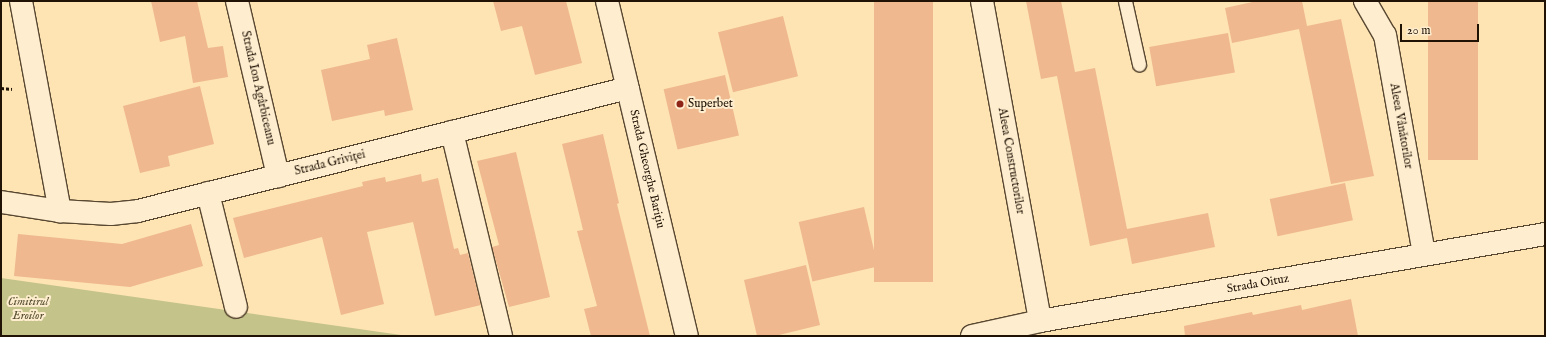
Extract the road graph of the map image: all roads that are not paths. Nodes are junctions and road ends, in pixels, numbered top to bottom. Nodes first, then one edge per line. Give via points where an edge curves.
1 (21, 1) edge
2 (237, 1) edge
3 (607, 1) edge
4 (982, 1) edge
5 (1125, 1) edge
6 (1365, 1) edge
7 (1139, 64) dead end
8 (628, 88) junction
9 (452, 132) junction
10 (278, 176) junction
11 (208, 193) junction
12 (1, 202) edge
13 (60, 211) junction
14 (1545, 234) edge
15 (1424, 255) junction
16 (236, 307) dead end
17 (1040, 321) junction
18 (501, 336) edge
19 (687, 336) edge
20 (972, 336) edge

1 - 13 street
2 - 10 street, Strada Ion Agârbiceanu
3 - 8 street, Strada Gheorghe Barițiu
4 - 17 street, Aleea Constructorilor
5 - 7 lane
6 - 15 street, Aleea Vânătorilor via 1385,35
8 - 9 street, Strada Griviței
8 - 19 street, Strada Gheorghe Barițiu
9 - 10 street, Strada Griviței
9 - 18 street
10 - 11 street, Strada Griviței
11 - 13 street, Strada Griviței via 138,211 111,214
11 - 16 street
12 - 13 street, Strada Griviței
14 - 15 street, Strada Oituz
15 - 17 street, Strada Oituz
17 - 20 street, Strada Oituz

